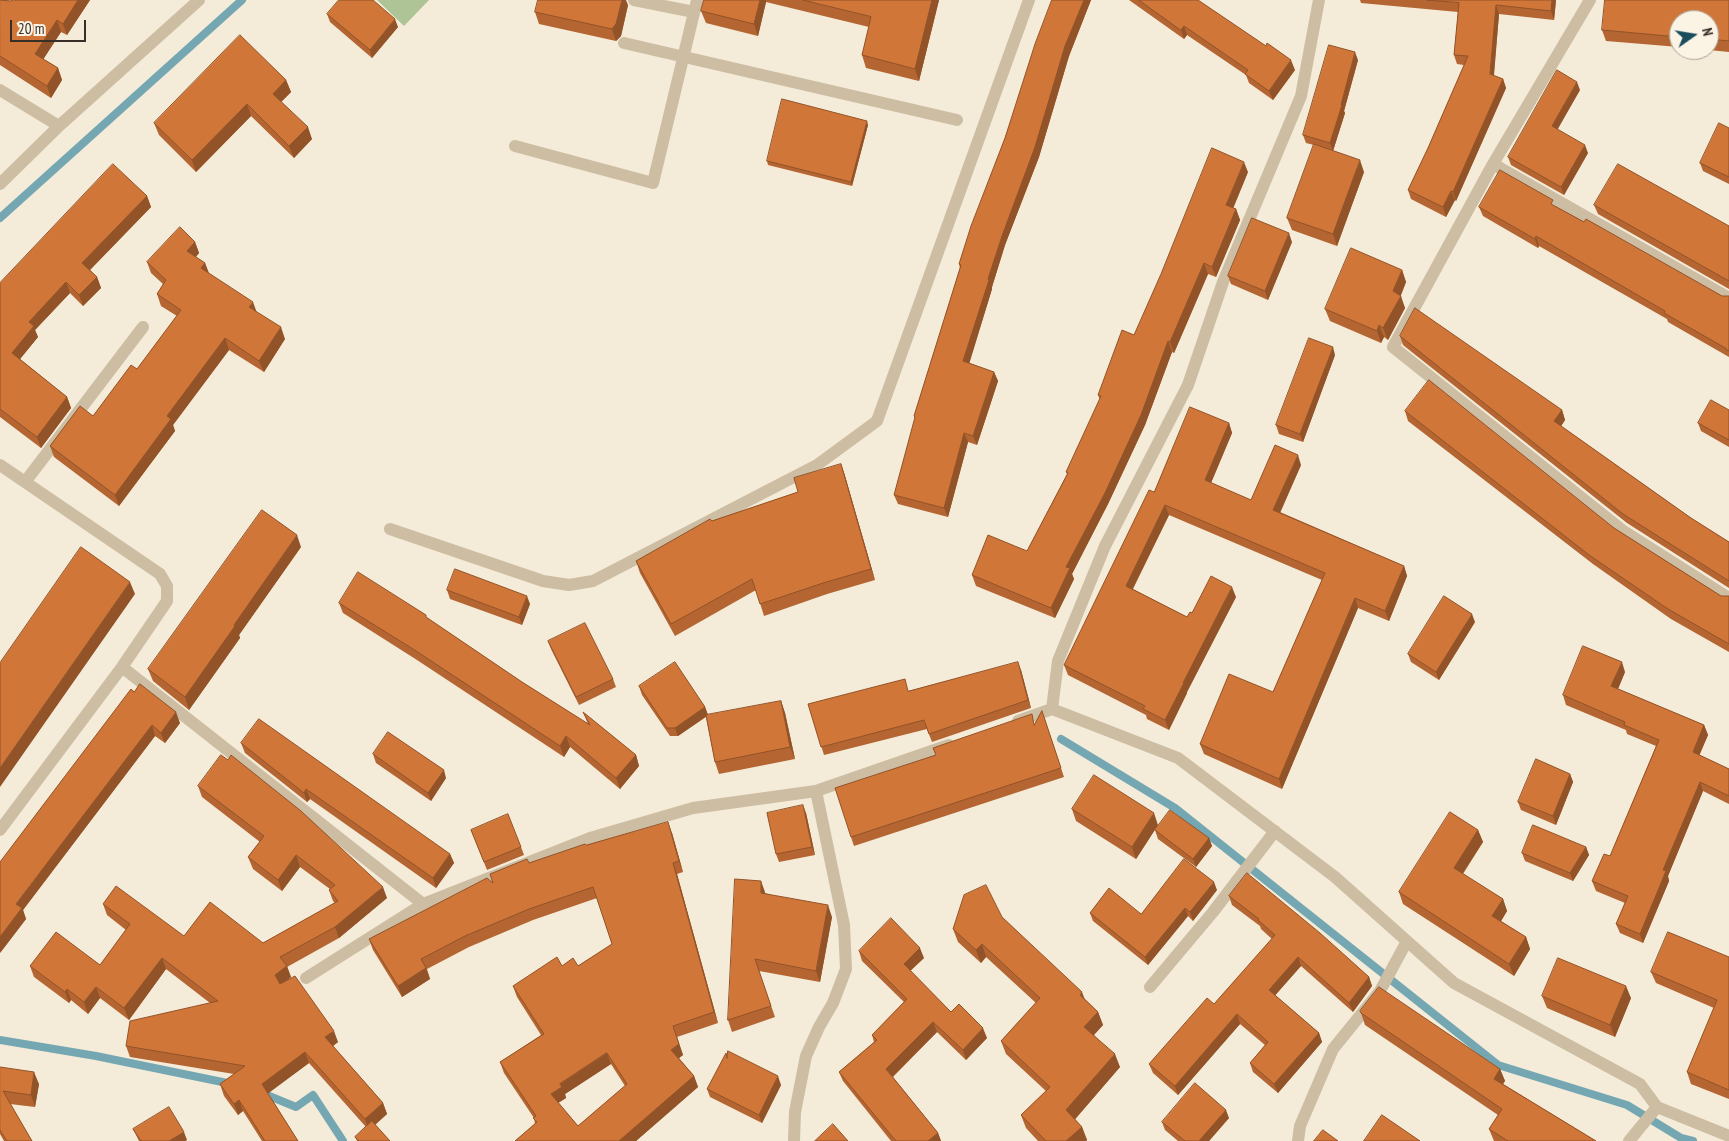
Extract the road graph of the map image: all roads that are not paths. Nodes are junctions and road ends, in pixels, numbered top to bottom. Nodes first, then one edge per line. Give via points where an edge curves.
1 (199, 0) edge
2 (634, 0) edge
3 (1028, 0) edge
4 (1319, 0) edge
5 (1590, 0) edge
6 (696, 6) edge
7 (624, 43) dead end
8 (684, 56) junction
9 (0, 90) edge
10 (957, 120) dead end
11 (60, 126) junction
12 (515, 146) dead end
13 (1493, 164) junction
14 (0, 184) edge
15 (1729, 298) edge
16 (143, 327) dead end
17 (0, 465) edge
18 (25, 482) junction
19 (390, 529) dead end
20 (1729, 598) edge
21 (122, 668) junction
22 (1052, 709) junction
23 (1005, 726) edge
24 (957, 742) edge
25 (816, 791) junction
26 (0, 830) edge
27 (1275, 831) junction
28 (423, 904) junction
29 (1407, 941) junction
30 (306, 978) dead end
31 (1150, 987) dead end
32 (1657, 1107) junction
33 (1729, 1136) edge
34 (794, 1141) edge
35 (1298, 1141) edge
36 (1629, 1141) edge

1 - 11 street
2 - 6 street
3 - 19 street via 877,421 817,465 593,581 569,585 543,581
4 - 22 street via 1301,96 1223,282 1188,385 1105,546 1058,660
5 - 13 street
6 - 8 street
7 - 8 street
8 - 10 street
8 - 12 street via 653,182
9 - 11 street
11 - 14 street
13 - 15 street
13 - 20 street via 1393,347 1622,530
16 - 18 street
17 - 18 street
18 - 21 street via 160,574 167,586 167,601
21 - 26 street
21 - 28 street
22 - 23 street
22 - 27 street via 1178,758
24 - 25 street
25 - 28 street via 693,808 590,838
25 - 34 street via 844,925 846,969 806,1056 795,1112
27 - 29 street via 1335,876
27 - 31 street via 1214,912
28 - 30 street
29 - 32 street via 1454,983 1640,1084
29 - 35 street via 1380,991 1334,1049 1300,1126
32 - 33 street
32 - 36 street

